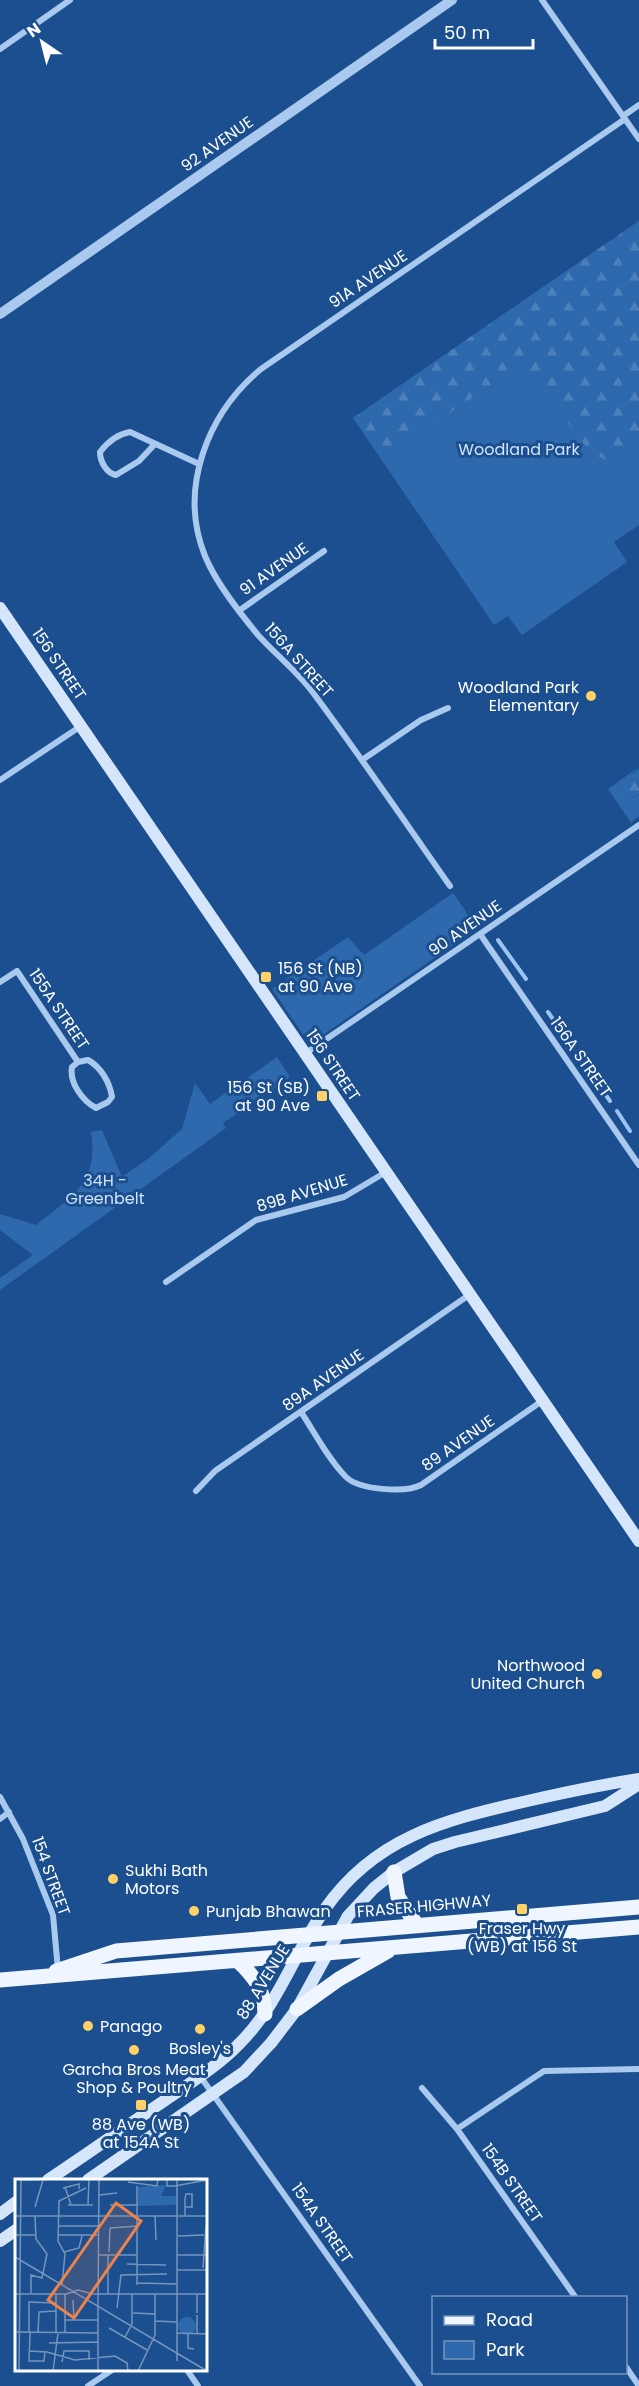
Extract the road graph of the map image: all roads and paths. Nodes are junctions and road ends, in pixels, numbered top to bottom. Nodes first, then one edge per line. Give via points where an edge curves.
1 (70, 0) edge
2 (452, 0) edge
3 (542, 0) edge
4 (0, 49) edge
5 (639, 105) edge
6 (624, 118) junction
7 (639, 139) edge
8 (0, 314) edge
9 (154, 445) junction
10 (200, 464) junction
11 (324, 551) dead end
12 (0, 608) edge
13 (240, 610) junction
14 (448, 708) dead end
15 (81, 726) junction
16 (362, 760) junction
17 (0, 780) edge
18 (639, 825) edge
19 (450, 886) dead end
20 (480, 934) junction
21 (0, 982) edge
22 (306, 1053) junction
23 (78, 1062) junction
24 (639, 1165) edge
25 (386, 1172) junction
26 (166, 1282) dead end
27 (469, 1295) junction
28 (542, 1401) junction
29 (301, 1412) junction
30 (196, 1491) dead end
31 (639, 1541) edge
32 (639, 1782) edge
33 (0, 1797) edge
34 (9, 1812) junction
35 (0, 1819) edge
36 (394, 1872) junction
37 (639, 1907) edge
38 (416, 1924) junction
39 (639, 1927) edge
40 (337, 1932) junction
41 (311, 1934) junction
42 (393, 1948) junction
43 (325, 1954) junction
44 (299, 1957) junction
45 (238, 1961) junction
46 (58, 1971) junction
47 (38, 1978) junction
48 (0, 1980) edge
49 (297, 2009) junction
50 (265, 2014) junction
51 (639, 2069) edge
52 (200, 2076) junction
53 (422, 2088) dead end
54 (213, 2095) junction
55 (457, 2129) junction
56 (51, 2179) edge
57 (91, 2179) edge
58 (15, 2203) edge
59 (0, 2214) edge
60 (15, 2231) edge
61 (0, 2241) edge
62 (575, 2296) edge
63 (627, 2368) edge
64 (110, 2371) edge
65 (188, 2371) edge
66 (88, 2386) edge
67 (198, 2386) edge
68 (420, 2386) edge
69 (639, 2386) edge

1 - 4 street
2 - 8 street, 92 AVENUE
3 - 6 street
5 - 6 street, 91A AVENUE
6 - 7 street
6 - 10 street, 91A AVENUE via 261,369 238,390 218,418
9 - 9 street via 126,432 102,449 100,459 116,475 139,461
9 - 10 street
10 - 13 street, 156A STREET via 195,509 198,535 210,567
11 - 13 street, 91 AVENUE
12 - 15 main road, 156 STREET
13 - 16 street, 156A STREET via 308,686
14 - 16 street via 421,720
15 - 17 street
15 - 22 main road, 156 STREET
16 - 19 street, 156A STREET
18 - 20 street, 90 AVENUE
20 - 22 street, 90 AVENUE
20 - 24 street, 156A STREET
21 - 23 street, 155A STREET via 17,971
22 - 25 main road, 156 STREET
23 - 23 street, 155A STREET via 72,1067 71,1079 85,1100 96,1108 108,1102 111,1090 96,1066 88,1060
25 - 26 street, 89B AVENUE via 344,1197 256,1220
25 - 27 main road, 156 STREET
27 - 28 main road, 156 STREET
27 - 29 street, 89A AVENUE
28 - 29 street, 89 AVENUE via 421,1485 407,1490 347,1479
28 - 31 main road, 156 STREET
29 - 30 street, 89A AVENUE via 215,1471
32 - 36 main road, 88 AVENUE via 605,1806 455,1842
32 - 41 main road, 88 AVENUE via 598,1785 423,1829 389,1848 352,1877 324,1910
33 - 34 street, 154 STREET
34 - 35 street
34 - 46 street, 154 STREET via 53,1914
36 - 38 main road via 398,1897
36 - 40 main road, 88 AVENUE via 365,1897
37 - 38 main road, FRASER HIGHWAY
38 - 40 main road, FRASER HIGHWAY
39 - 42 main road, FRASER HIGHWAY
40 - 41 main road, FRASER HIGHWAY
40 - 43 main road, 88 AVENUE
41 - 44 main road, 88 AVENUE
41 - 46 main road, FRASER HIGHWAY via 116,1951
42 - 43 main road, FRASER HIGHWAY
42 - 49 main road
43 - 44 main road, FRASER HIGHWAY
43 - 49 main road, 88 AVENUE
44 - 45 main road, FRASER HIGHWAY
44 - 50 main road, 88 AVENUE
45 - 47 main road, FRASER HIGHWAY
45 - 50 main road via 260,1985
46 - 47 main road, FRASER HIGHWAY
47 - 48 main road, FRASER HIGHWAY
49 - 54 main road, 88 AVENUE via 252,2065
50 - 52 main road, 88 AVENUE via 240,2044
51 - 55 street via 544,2071
52 - 54 street, 154A STREET
52 - 56 main road, 88 AVENUE
53 - 55 street, 154B STREET
54 - 57 main road, 88 AVENUE
54 - 68 street, 154A STREET
55 - 62 street, 154B STREET
58 - 59 main road
60 - 61 main road
63 - 69 street
64 - 66 street
65 - 67 street

